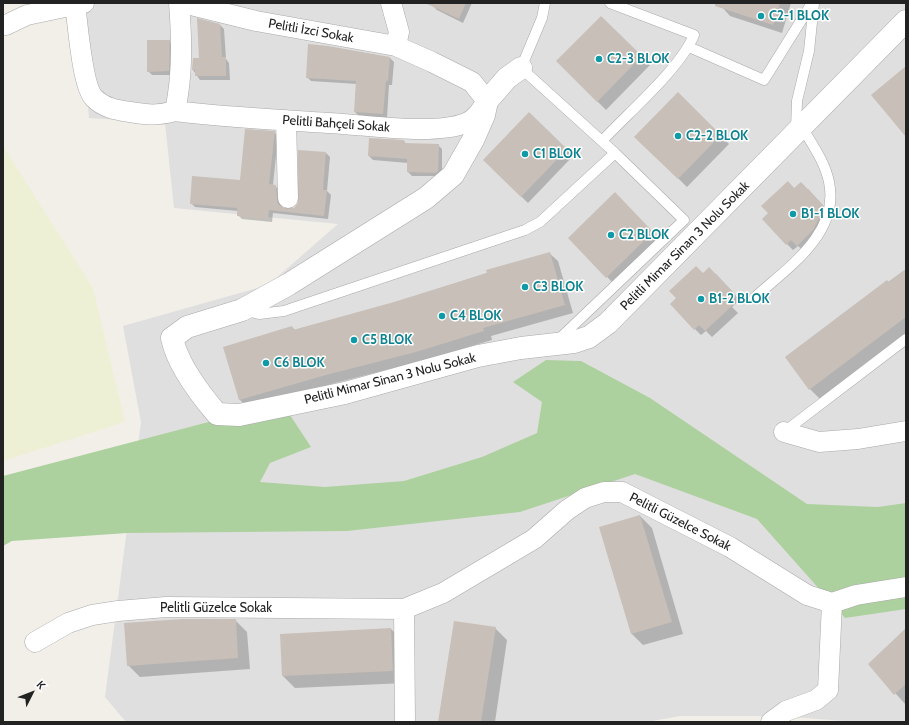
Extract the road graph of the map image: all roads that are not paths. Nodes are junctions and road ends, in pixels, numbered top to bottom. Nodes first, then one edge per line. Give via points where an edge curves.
1 (179, 3) edge
2 (183, 3) edge
3 (391, 3) edge
4 (545, 3) edge
5 (610, 3) edge
6 (813, 3) edge
7 (80, 4) edge
8 (906, 21) edge
9 (6, 26) dead end
10 (396, 46) junction
11 (689, 47) junction
12 (521, 68) junction
13 (487, 102) junction
14 (176, 111) junction
15 (286, 120) junction
16 (799, 131) junction
17 (602, 141) junction
18 (615, 153) junction
19 (288, 198) dead end
20 (754, 298) dead end
21 (242, 310) junction
22 (906, 339) edge
23 (554, 344) junction
24 (906, 431) edge
25 (784, 432) joint
26 (906, 587) edge
27 (832, 603) junction
28 (404, 609) junction
29 (35, 642) dead end
30 (405, 722) edge
31 (771, 722) edge

1 - 14 street via 182,38 180,92
2 - 10 street, Pelitli İzci Sokak via 256,21
3 - 10 street via 399,32
4 - 12 lane via 533,43
5 - 11 lane via 694,35
6 - 11 lane via 764,80
6 - 16 lane via 809,51 797,101
7 - 9 street via 26,15
7 - 14 street, Pelitli Bahçeli Sokak via 87,83 93,97 107,108 122,111 156,116
8 - 16 street, Pelitli Mimar Sinan 3 Nolu Sokak
10 - 13 street via 472,82
11 - 17 lane via 666,76
12 - 13 street, Pelitli Mimar Sinan 3 Nolu Sokak via 508,78
12 - 17 lane
13 - 15 street, Pelitli Bahçeli Sokak via 468,122 439,128 399,128
13 - 21 street, Pelitli Mimar Sinan 3 Nolu Sokak via 473,140 453,175 426,198 289,284
14 - 15 street, Pelitli Bahçeli Sokak
15 - 19 street
16 - 20 lane via 817,151 829,182 830,205 823,227 810,248
16 - 23 street, Pelitli Mimar Sinan 3 Nolu Sokak via 608,323 589,337
17 - 18 lane
18 - 21 lane via 540,222 525,230 284,310 260,314
18 - 23 lane via 684,220
21 - 23 street, Pelitli Mimar Sinan 3 Nolu Sokak via 187,327 172,338 174,352 207,402 218,414 239,415 345,393 478,356
22 - 25 lane
24 - 25 street via 819,442
26 - 27 street via 856,595
27 - 28 street, Pelitli Güzelce Sokak via 807,595 730,547 622,492 604,492 585,498 534,539 449,590
27 - 31 street via 828,690 816,700 786,711
28 - 29 street, Pelitli Güzelce Sokak via 166,607 118,610 68,623
28 - 30 street

